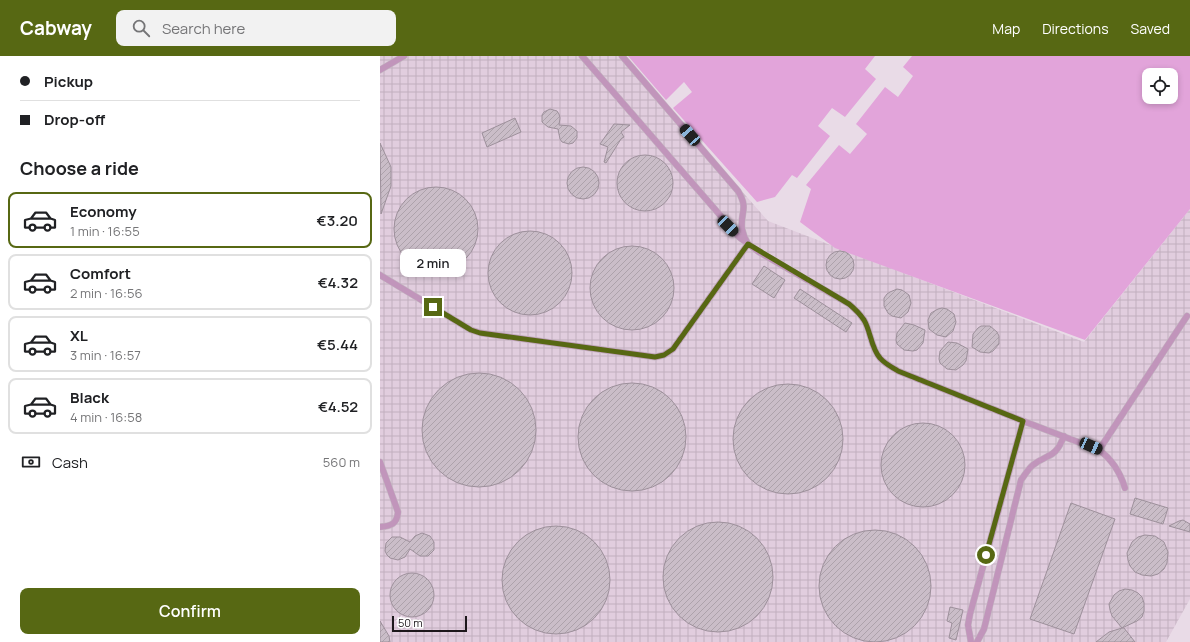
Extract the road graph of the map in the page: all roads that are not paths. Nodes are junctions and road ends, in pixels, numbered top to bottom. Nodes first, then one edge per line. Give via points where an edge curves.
1 (404, 56) edge
2 (582, 56) edge
3 (622, 56) edge
4 (380, 70) edge
5 (748, 244) junction
6 (380, 275) edge
7 (1187, 316) dead end
8 (1023, 421) junction
9 (1064, 436) junction
10 (1099, 450) junction
11 (380, 462) edge
12 (1125, 488) dead end
13 (380, 528) edge
14 (971, 642) edge
15 (977, 642) edge

1 - 4 lane
2 - 5 lane via 728,226
3 - 5 lane via 738,191 743,199 742,228
5 - 6 lane via 673,349 655,357 480,333
5 - 8 lane via 849,304 865,321 879,358 887,365
7 - 10 lane
8 - 9 lane
8 - 14 lane via 970,614 968,625
9 - 10 lane
9 - 15 lane via 1058,449 1034,465 1021,480 984,629
10 - 12 lane via 1113,462
11 - 13 lane via 398,512 398,519 394,523

